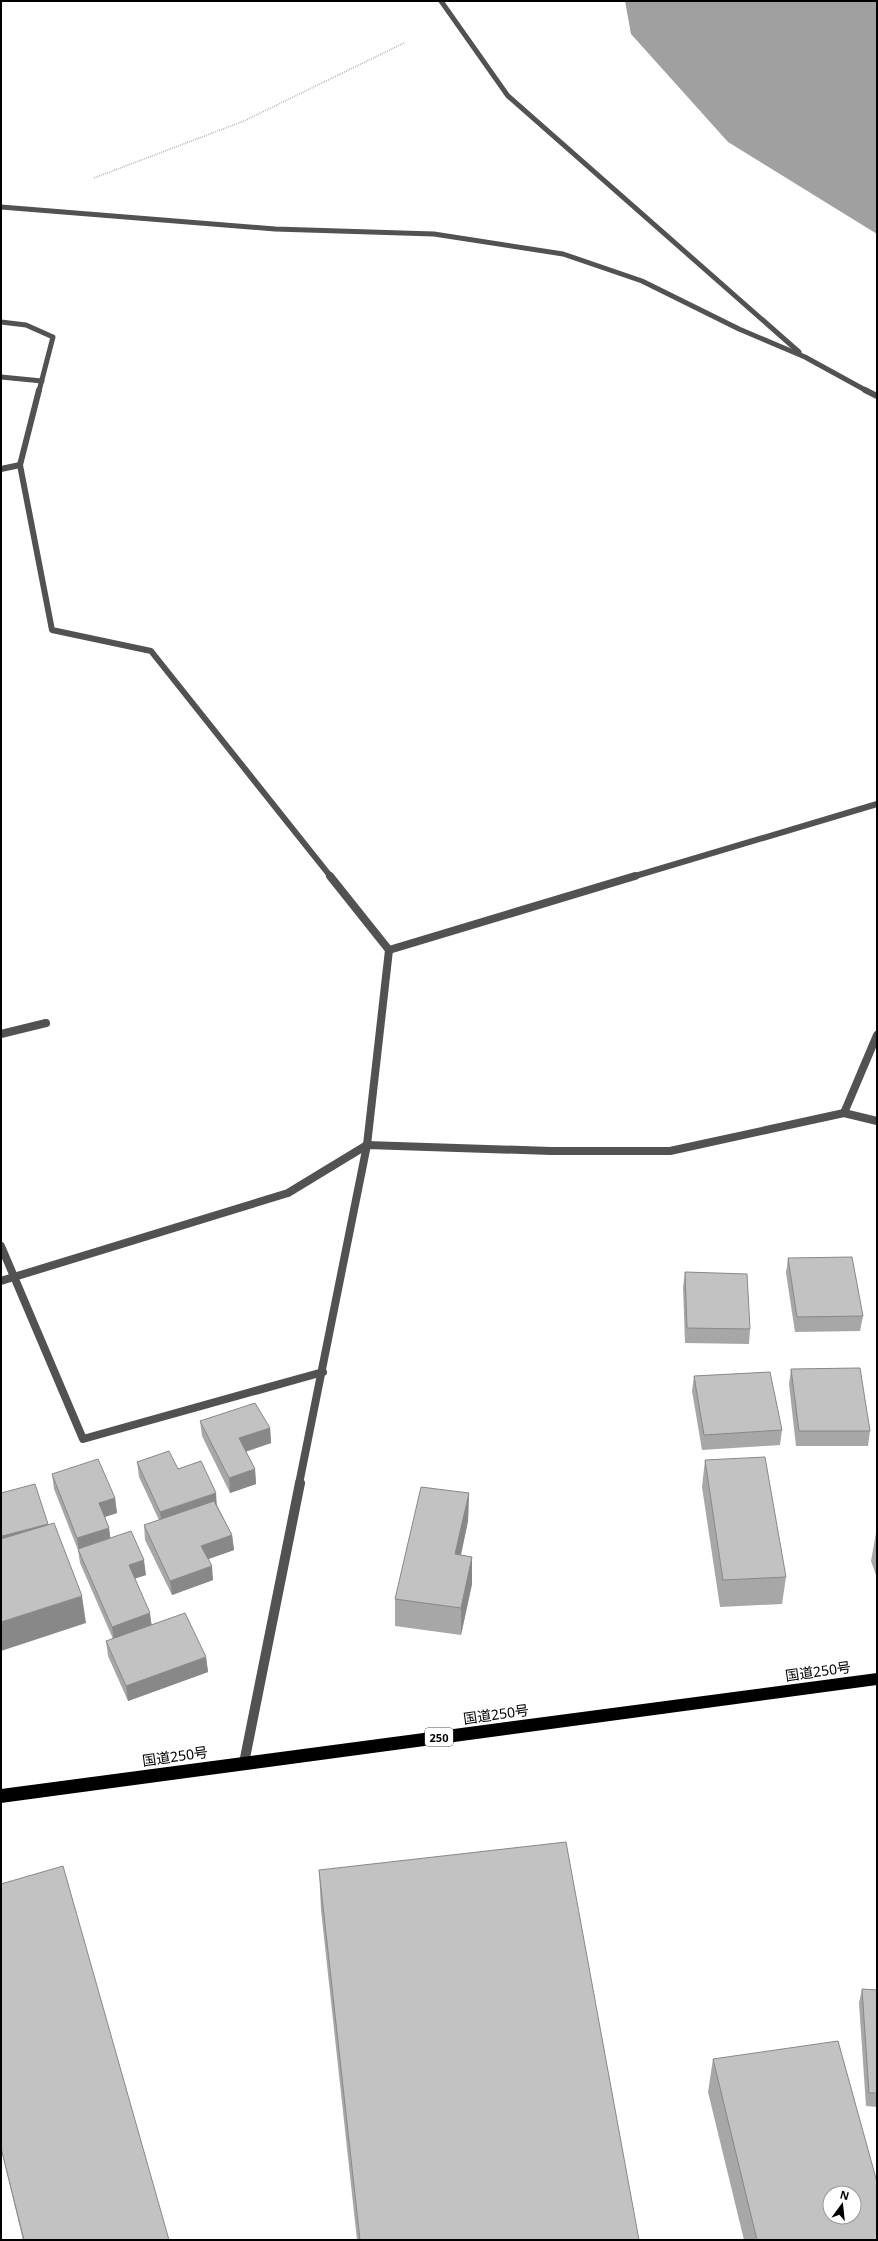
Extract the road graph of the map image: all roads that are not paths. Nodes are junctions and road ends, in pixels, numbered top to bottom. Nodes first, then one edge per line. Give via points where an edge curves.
1 (441, 1) edge
2 (1, 207) edge
3 (1, 322) edge
4 (805, 357) junction
5 (1, 377) edge
6 (42, 381) junction
7 (877, 396) edge
8 (20, 465) junction
9 (1, 469) edge
10 (877, 804) edge
11 (389, 950) junction
12 (46, 1023) dead end
13 (1, 1034) edge
14 (877, 1034) edge
15 (844, 1112) junction
16 (877, 1121) edge
17 (367, 1145) junction
18 (1, 1246) edge
19 (15, 1277) junction
20 (1, 1281) edge
21 (323, 1372) junction
22 (877, 1679) edge
23 (244, 1763) junction
24 (1, 1796) edge

1 - 4 street via 508,96
2 - 4 street via 275,229 434,234 563,254 642,281 739,329
3 - 6 street via 26,325 53,337
4 - 7 street
5 - 6 street
6 - 8 street
8 - 9 street
8 - 11 street via 52,630 151,651
10 - 11 street
11 - 17 street
12 - 13 street
14 - 15 street
15 - 16 street
15 - 17 street via 670,1151 551,1151
17 - 19 street via 288,1194
17 - 21 street
18 - 19 street
19 - 20 street
19 - 21 street via 82,1439
21 - 23 street
22 - 23 highway, 国道250号 / 250
23 - 24 highway, 国道250号 / 250

